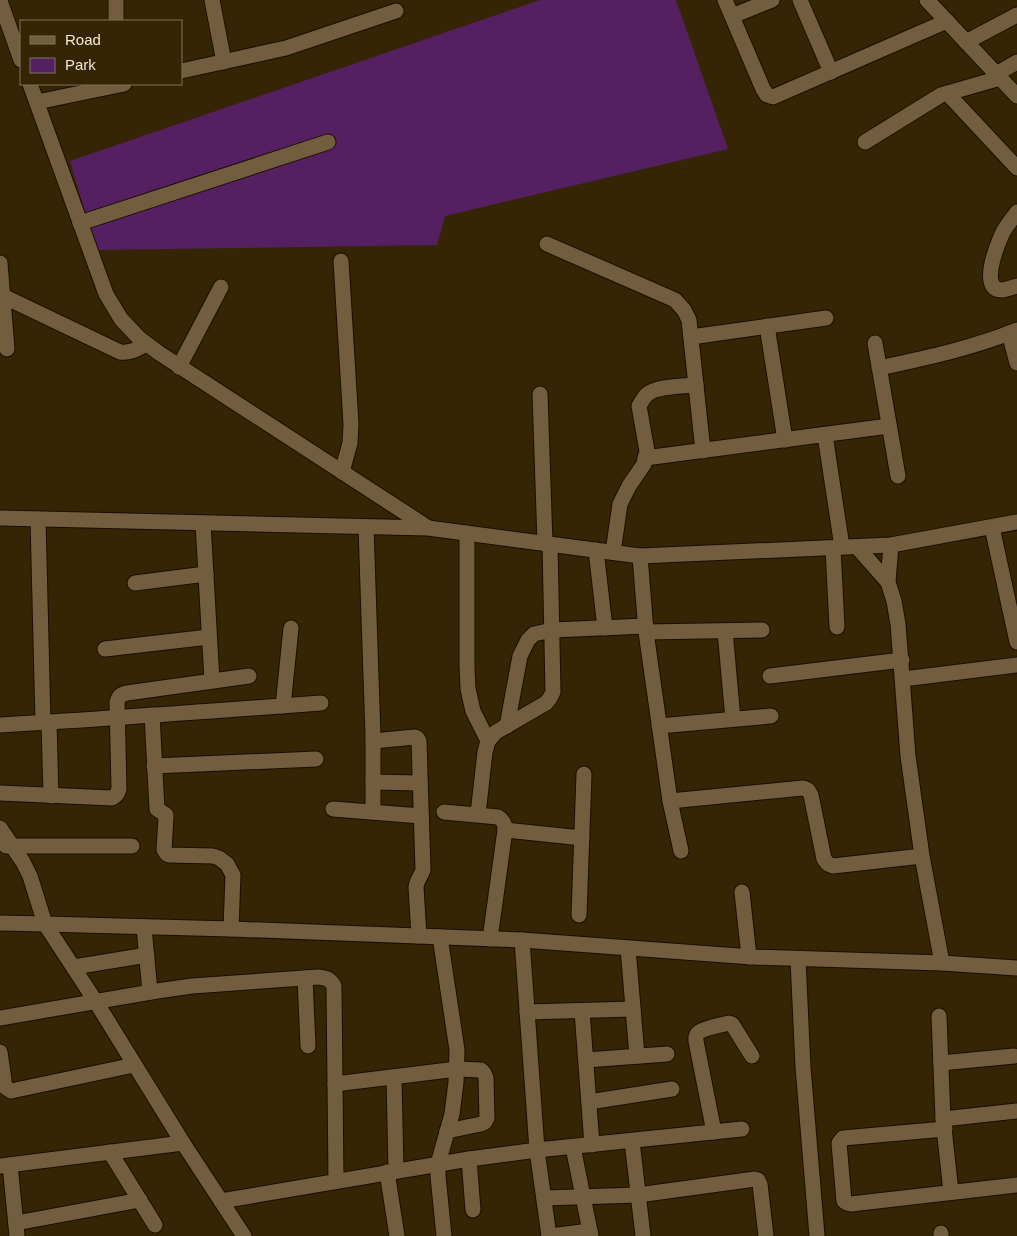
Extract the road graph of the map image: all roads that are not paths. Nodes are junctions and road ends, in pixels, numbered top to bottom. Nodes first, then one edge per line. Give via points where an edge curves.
1 (116, 0) edge
2 (212, 0) edge
3 (725, 0) edge
4 (772, 0) edge
5 (800, 0) edge
6 (927, 0) edge
7 (0, 1) edge
8 (396, 11) dead end
9 (1017, 15) edge
10 (732, 16) junction
11 (116, 20) edge
12 (947, 21) junction
13 (966, 42) junction
14 (20, 57) edge
15 (224, 62) junction
16 (1017, 62) edge
17 (182, 72) edge
18 (831, 72) junction
19 (998, 76) junction
20 (30, 85) edge
21 (114, 85) edge
22 (947, 93) junction
23 (1017, 96) edge
24 (36, 102) junction
25 (328, 142) dead end
26 (866, 142) dead end
27 (1017, 168) edge
28 (1017, 212) edge
29 (80, 223) junction
30 (546, 244) dead end
31 (340, 261) dead end
32 (0, 263) edge
33 (1017, 286) edge
34 (221, 287) dead end
35 (3, 296) junction
36 (826, 318) dead end
37 (767, 326) junction
38 (1013, 332) edge
39 (691, 337) junction
40 (875, 343) dead end
41 (146, 344) junction
42 (7, 349) dead end
43 (1017, 363) edge
44 (179, 367) junction
45 (879, 368) junction
46 (696, 385) junction
47 (540, 394) dead end
48 (889, 426) junction
49 (825, 434) junction
50 (785, 440) junction
51 (703, 451) junction
52 (645, 458) junction
53 (342, 472) junction
54 (898, 476) dead end
55 (0, 518) edge
56 (38, 519) junction
57 (1017, 522) edge
58 (203, 523) junction
59 (366, 526) junction
60 (992, 527) junction
61 (428, 528) junction
62 (467, 533) junction
63 (548, 544) junction
64 (891, 545) junction
65 (844, 547) junction
66 (596, 550) junction
67 (613, 552) junction
68 (640, 556) junction
69 (206, 574) junction
70 (888, 582) junction
71 (135, 583) dead end
72 (291, 628) dead end
73 (605, 628) junction
74 (837, 628) dead end
75 (646, 629) junction
76 (552, 630) junction
77 (762, 630) dead end
78 (725, 631) junction
79 (209, 637) junction
80 (1017, 642) edge
81 (105, 649) dead end
82 (902, 660) junction
83 (1017, 665) edge
84 (249, 676) dead end
85 (770, 676) dead end
86 (903, 679) junction
87 (212, 681) junction
88 (322, 703) dead end
89 (283, 706) junction
90 (152, 715) junction
91 (771, 716) dead end
92 (118, 718) junction
93 (733, 719) junction
94 (46, 722) junction
95 (0, 725) edge
96 (507, 726) junction
97 (659, 726) junction
98 (373, 741) junction
99 (488, 741) junction
100 (316, 759) dead end
101 (154, 766) junction
102 (584, 774) dead end
103 (373, 782) junction
104 (420, 783) junction
105 (0, 794) edge
106 (52, 796) junction
107 (670, 801) junction
108 (333, 809) dead end
109 (373, 812) junction
110 (444, 812) dead end
111 (478, 814) junction
112 (421, 816) junction
113 (0, 828) edge
114 (505, 830) junction
115 (582, 838) junction
116 (6, 846) edge
117 (132, 846) dead end
118 (680, 852) dead end
119 (922, 856) junction
120 (742, 892) dead end
121 (579, 915) dead end
122 (0, 923) edge
123 (45, 924) junction
124 (144, 927) junction
125 (231, 929) junction
126 (419, 936) junction
127 (440, 937) junction
128 (490, 939) junction
129 (522, 940) junction
130 (628, 948) junction
131 (147, 956) junction
132 (749, 957) junction
133 (798, 959) junction
134 (942, 962) junction
135 (74, 968) junction
136 (1017, 968) edge
137 (305, 978) junction
138 (150, 992) junction
139 (96, 1002) junction
140 (633, 1009) junction
141 (582, 1011) junction
142 (527, 1012) junction
143 (939, 1016) dead end
144 (0, 1018) edge
145 (308, 1046) dead end
146 (0, 1052) edge
147 (667, 1054) dead end
148 (637, 1056) junction
149 (752, 1056) dead end
150 (1014, 1056) dead end
151 (586, 1060) junction
152 (941, 1063) junction
153 (134, 1065) junction
154 (456, 1069) junction
155 (394, 1077) junction
156 (335, 1084) junction
157 (672, 1089) dead end
158 (589, 1102) junction
159 (1017, 1111) edge
160 (944, 1124) junction
161 (742, 1129) dead end
162 (447, 1131) junction
163 (714, 1132) junction
164 (632, 1141) junction
165 (183, 1143) junction
166 (592, 1145) junction
167 (573, 1147) junction
168 (537, 1150) junction
169 (110, 1152) junction
170 (469, 1159) junction
171 (438, 1164) junction
172 (5, 1165) edge
173 (392, 1171) junction
174 (336, 1181) junction
175 (1017, 1185) edge
176 (952, 1192) junction
177 (638, 1195) junction
178 (583, 1197) junction
179 (544, 1198) junction
180 (140, 1200) junction
181 (221, 1201) junction
182 (473, 1210) dead end
183 (156, 1225) dead end
184 (17, 1230) edge
185 (590, 1234) edge
186 (244, 1236) edge
187 (397, 1236) edge
188 (444, 1236) edge
189 (549, 1236) edge
190 (643, 1236) edge
191 (766, 1236) edge
192 (817, 1236) edge

1 - 11 street
2 - 15 street
3 - 10 street
4 - 10 street
5 - 18 street
6 - 12 street
7 - 14 street
8 - 15 street via 286,48
9 - 13 street
10 - 18 street via 767,95 779,95
12 - 13 street
12 - 18 street
13 - 19 street
15 - 17 street
16 - 19 street
19 - 22 street
19 - 23 street
20 - 24 street
21 - 24 street
22 - 26 street
22 - 27 street
24 - 29 street
25 - 29 street
28 - 33 street via 999,242 990,277 995,288 1002,290
29 - 41 street via 106,294 121,319
30 - 39 street via 675,300 689,320
31 - 53 street via 351,424 350,443
32 - 35 street
34 - 44 street
35 - 41 street via 120,352 132,352
35 - 42 street
36 - 37 street
37 - 39 street
37 - 50 street
38 - 43 street
38 - 45 street via 944,354
39 - 46 street
40 - 45 street
41 - 44 street
44 - 53 street
45 - 48 street
46 - 51 street
46 - 52 street via 660,389 648,393 643,399 639,406 647,451
47 - 63 street
48 - 49 street
48 - 54 street
49 - 50 street
49 - 65 street
50 - 51 street
51 - 52 street
52 - 67 street via 620,504
53 - 61 street
55 - 56 street
56 - 58 street
56 - 94 street
57 - 60 street
58 - 59 street
58 - 69 street
59 - 61 street
59 - 98 street
60 - 64 street
60 - 80 street
61 - 62 street
62 - 63 street
62 - 99 street via 468,689 473,711
63 - 66 street
63 - 76 street
64 - 65 street
64 - 70 street
65 - 68 street
65 - 70 street
65 - 74 street
66 - 67 street
66 - 73 street
67 - 68 street
68 - 75 street
69 - 71 street
69 - 79 street
70 - 82 street via 894,601
72 - 89 street
73 - 75 street
73 - 76 street
75 - 78 street
75 - 97 street
76 - 96 street via 534,634 520,656
76 - 96 street via 553,692 546,703
77 - 78 street
78 - 93 street
79 - 81 street
79 - 87 street
82 - 85 street
82 - 86 street
83 - 86 street
84 - 87 street
86 - 119 street via 908,756
87 - 92 street via 122,694 117,702
88 - 89 street
89 - 90 street
90 - 92 street
90 - 101 street
91 - 93 street
92 - 94 street
92 - 106 street via 119,789 115,796
93 - 97 street
94 - 95 street
94 - 106 street
96 - 99 street
97 - 107 street
98 - 103 street
98 - 104 street via 417,738
99 - 111 street
100 - 101 street
101 - 125 street via 157,809 166,815 164,850 169,855 213,856 227,864 233,875
102 - 115 street
103 - 104 street
103 - 109 street
104 - 112 street
105 - 106 street
107 - 118 street
107 - 119 street via 803,788 811,795 824,859 828,864 834,866
108 - 109 street
109 - 112 street
110 - 111 street
111 - 114 street via 498,817 505,824
112 - 126 street via 423,870 416,887
113 - 116 street
114 - 115 street
114 - 128 street
115 - 121 street
116 - 117 street
116 - 123 street via 23,862 30,876
119 - 134 street
120 - 132 street
122 - 123 street
123 - 124 street
123 - 135 street
124 - 125 street
124 - 131 street
125 - 126 street
126 - 127 street
127 - 128 street
127 - 154 street via 457,1050
128 - 129 street
129 - 130 street
129 - 142 street
130 - 132 street
130 - 140 street
131 - 135 street
131 - 138 street
132 - 133 street
133 - 134 street
133 - 192 street
134 - 136 street
135 - 139 street
137 - 138 street
137 - 145 street
137 - 156 street via 326,978 334,986
138 - 139 street
139 - 144 street
139 - 153 street
140 - 141 street
140 - 148 street
141 - 142 street
141 - 151 street
142 - 168 street
143 - 152 street
146 - 153 street via 5,1088 11,1091
147 - 148 street
148 - 151 street
149 - 163 street via 732,1024 703,1030 696,1036
150 - 152 street
151 - 158 street
152 - 160 street
153 - 165 street
154 - 155 street
154 - 162 street via 452,1114
154 - 162 street via 481,1070 484,1073 487,1118 480,1124
155 - 156 street
155 - 173 street
156 - 174 street
157 - 158 street
158 - 166 street
159 - 160 street
160 - 176 street
160 - 176 street via 843,1138 839,1144 843,1197 844,1201 852,1204
161 - 163 street
162 - 171 street
163 - 164 street
164 - 166 street
164 - 177 street
165 - 169 street
165 - 181 street
166 - 167 street
167 - 168 street
167 - 178 street
168 - 170 street
168 - 179 street
169 - 172 street
169 - 180 street
170 - 171 street
170 - 182 street
171 - 173 street
171 - 188 street
172 - 184 street
173 - 174 street
173 - 187 street
174 - 181 street
175 - 176 street
177 - 178 street
177 - 190 street
177 - 191 street via 755,1179 760,1184
178 - 179 street
178 - 185 street
179 - 189 street
180 - 183 street
180 - 184 street
181 - 186 street
185 - 189 street

